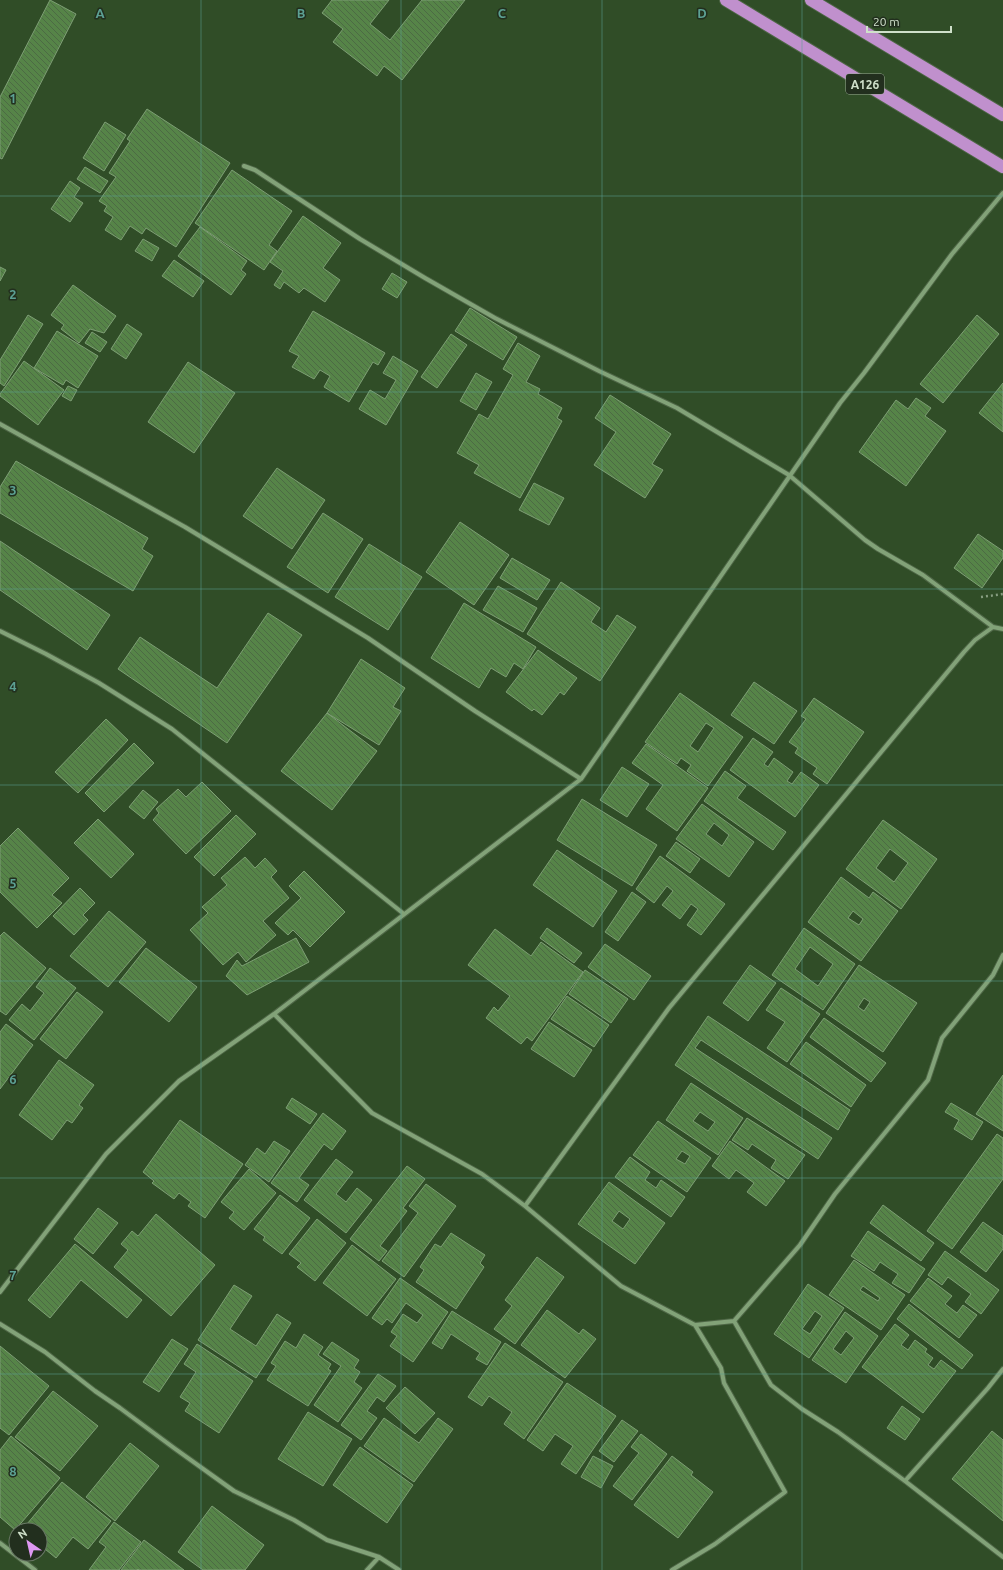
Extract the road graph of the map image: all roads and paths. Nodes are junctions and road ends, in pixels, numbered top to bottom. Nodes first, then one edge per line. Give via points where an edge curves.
1 (726, 0) edge
2 (811, 0) edge
3 (1003, 115) edge
4 (244, 166) dead end
5 (1003, 167) edge
6 (1003, 194) edge
7 (0, 424) edge
8 (789, 476) junction
9 (993, 627) junction
10 (1003, 629) edge
11 (0, 631) edge
12 (581, 779) junction
13 (404, 914) junction
14 (1003, 955) edge
15 (274, 1014) junction
16 (525, 1206) junction
17 (0, 1292) edge
18 (734, 1321) junction
19 (0, 1324) edge
20 (695, 1325) junction
21 (1003, 1369) edge
22 (906, 1481) junction
23 (0, 1544) edge
24 (378, 1557) junction
25 (1003, 1557) edge
26 (36, 1570) edge
27 (367, 1570) edge
28 (399, 1570) edge
29 (672, 1570) edge

1 - 5 highway, A126
2 - 3 highway
4 - 8 street via 255,170 360,239 494,318 677,408
6 - 8 street via 952,254 840,403
7 - 12 street via 185,527 368,638
8 - 9 street via 878,550 922,574
8 - 12 street
9 - 10 street
9 - 16 street via 964,652 669,1008
11 - 13 street via 99,683 172,729
12 - 13 street
13 - 15 street
14 - 18 street via 993,975 942,1038 928,1080 835,1194 800,1245
15 - 16 street via 372,1113 482,1174
15 - 17 street via 178,1081 106,1154
16 - 20 street via 621,1286
18 - 20 street
18 - 22 street via 771,1385
19 - 24 street via 45,1352 234,1491 294,1520 326,1540
20 - 29 street via 722,1368 724,1383 785,1492 715,1544
21 - 22 street
22 - 25 street
23 - 26 street
24 - 27 street
24 - 28 street

